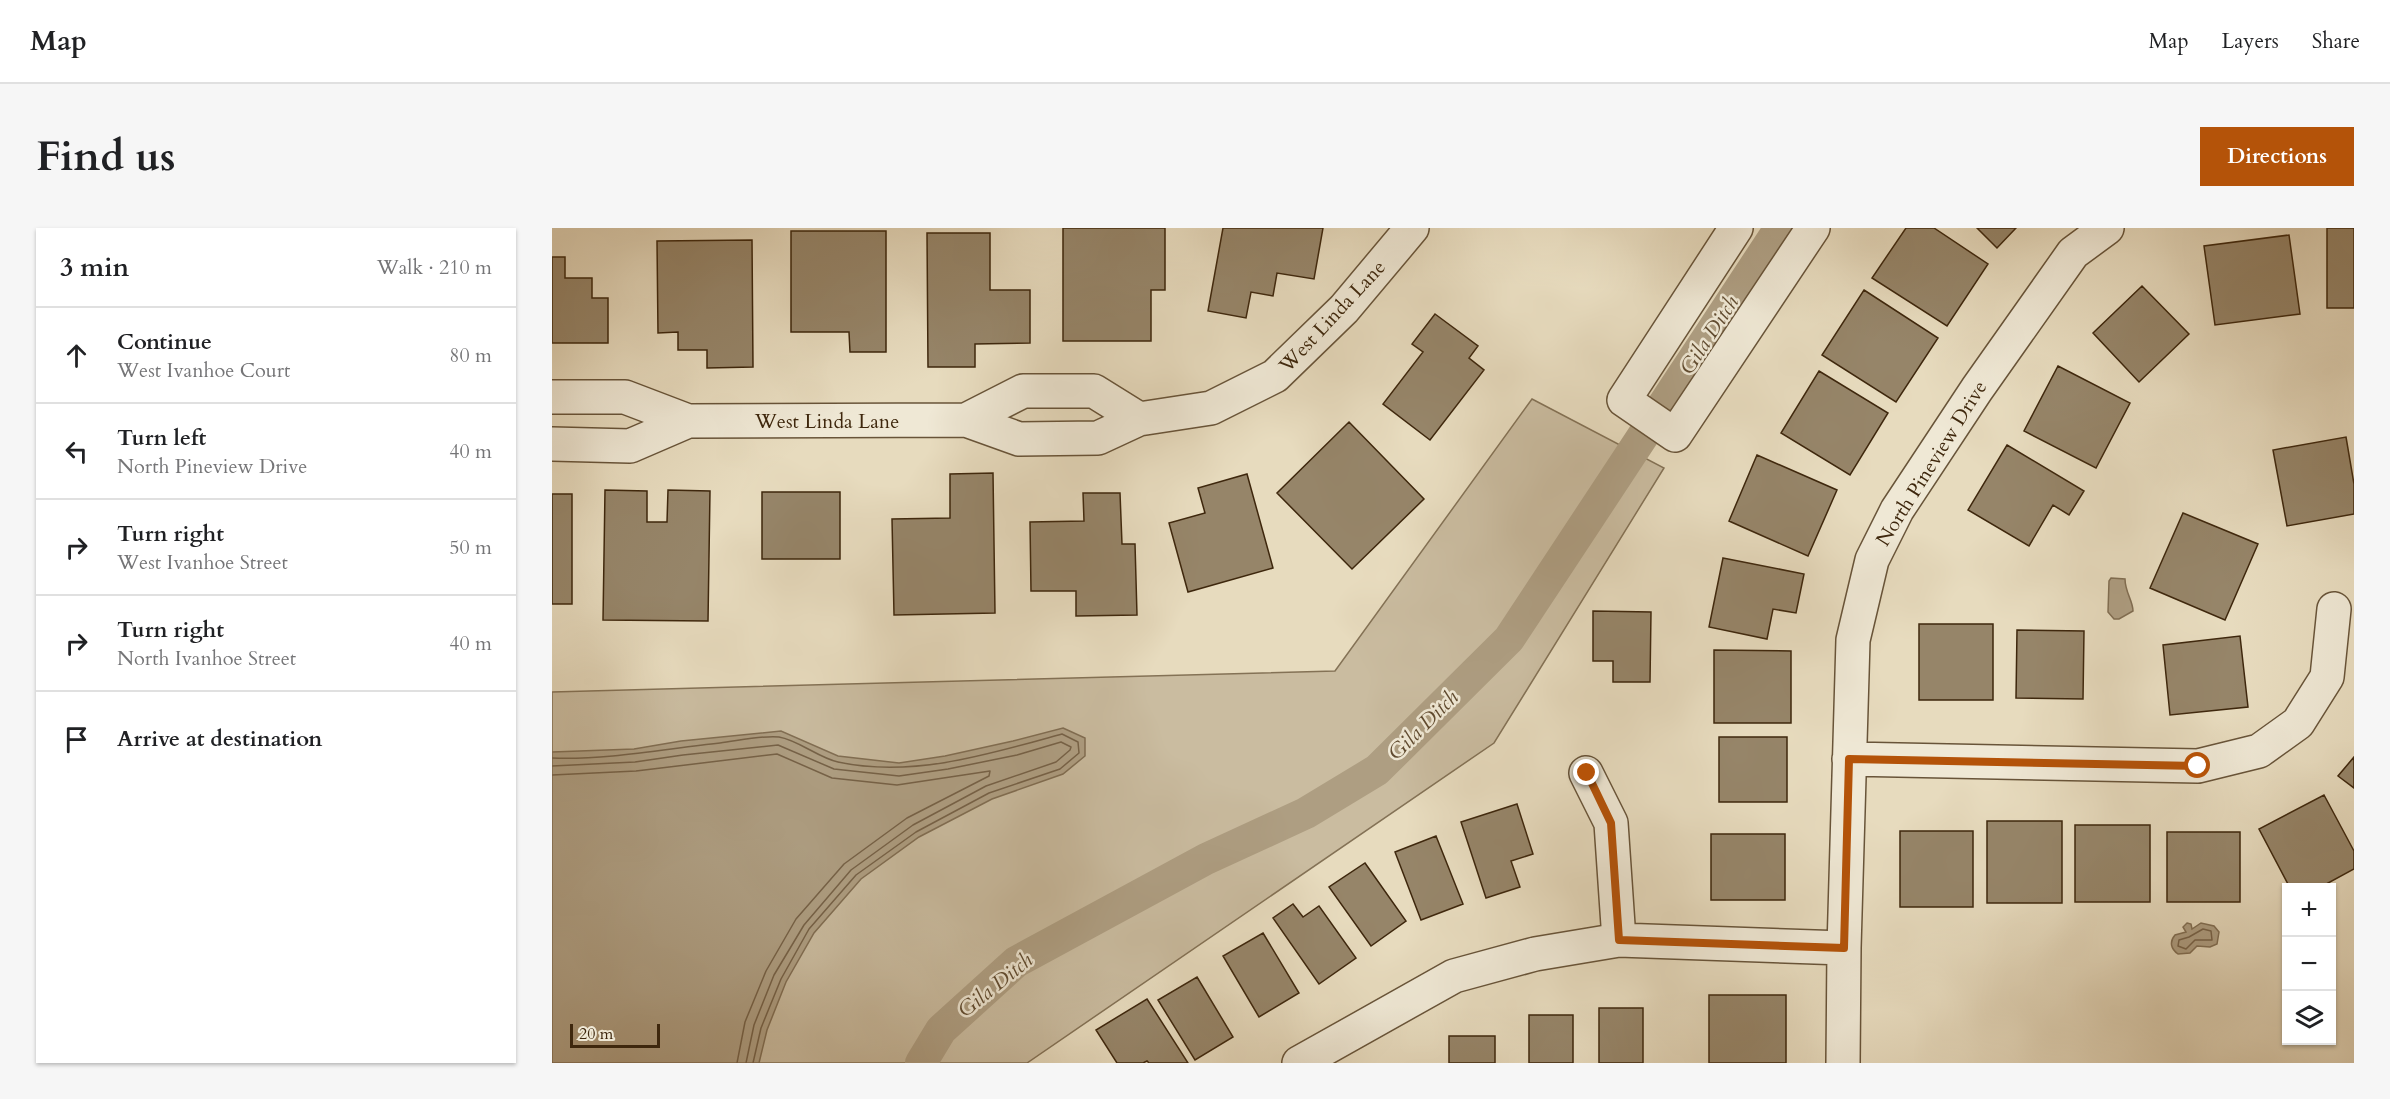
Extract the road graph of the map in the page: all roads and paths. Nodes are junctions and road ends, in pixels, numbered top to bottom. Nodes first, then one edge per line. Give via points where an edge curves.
1 (1412, 228) edge
2 (1736, 228) edge
3 (1814, 228) edge
4 (2107, 228) edge
5 (552, 397) edge
6 (1139, 419) junction
7 (966, 420) junction
8 (688, 421) junction
9 (552, 444) edge
10 (2334, 609) dead end
11 (1849, 759) junction
12 (1587, 773) dead end
13 (1619, 940) junction
14 (1844, 948) junction
15 (1299, 1063) edge
16 (1843, 1063) edge

1 - 6 street, West Linda Lane via 1344,309 1275,376 1211,408
2 - 3 street via 1624,400 1675,435
4 - 11 street, North Pineview Drive via 2073,253 1977,388 1898,510 1872,560 1853,640
5 - 8 street, West Linda Lane via 625,398
6 - 7 street, West Linda Lane via 1098,438 1019,439
6 - 7 street, West Linda Lane via 1094,391 1082,391 1023,392
7 - 8 street, West Linda Lane
8 - 9 street, West Linda Lane via 630,446
10 - 11 street via 2327,677 2298,723 2259,752 2198,766
11 - 14 street, North Pineview Drive
12 - 13 street via 1611,823
13 - 14 street
13 - 15 street via 1535,954 1454,976
14 - 16 street, North Pineview Drive

